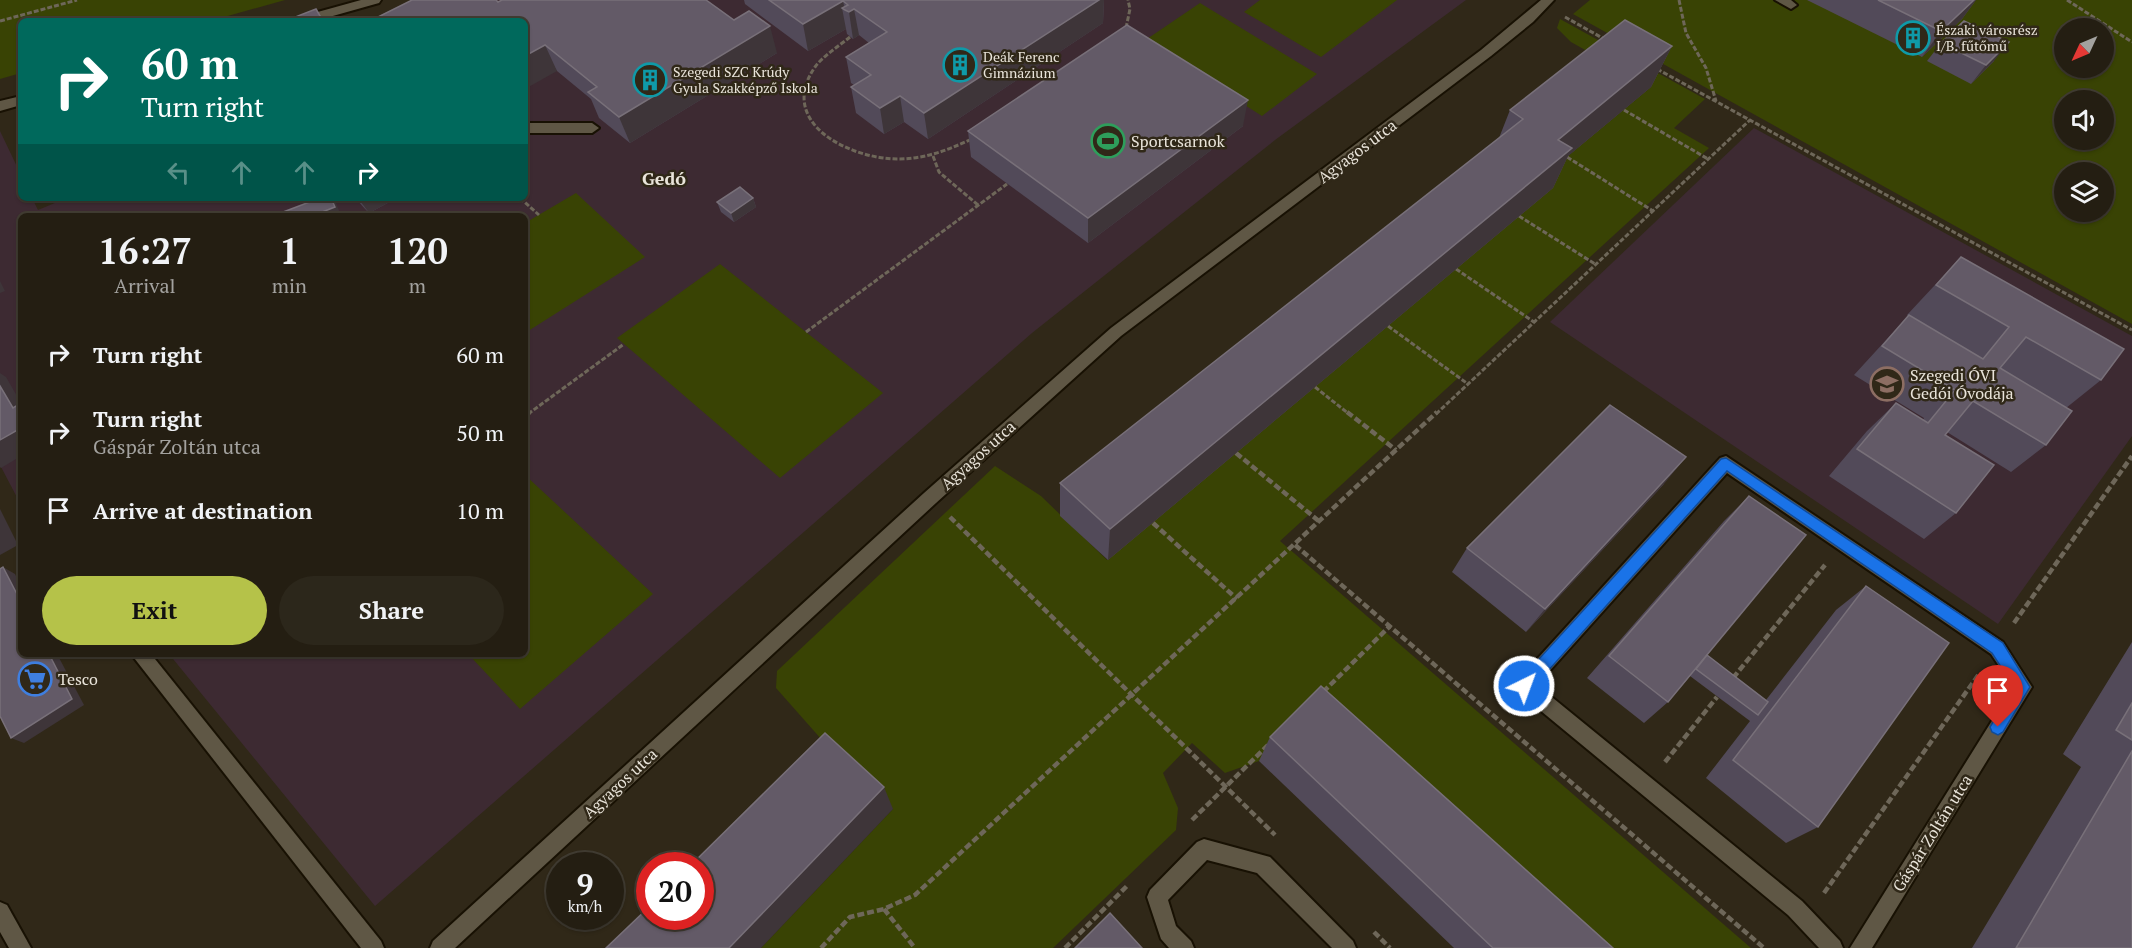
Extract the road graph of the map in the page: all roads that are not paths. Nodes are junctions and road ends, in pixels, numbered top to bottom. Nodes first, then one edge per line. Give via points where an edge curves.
1 (375, 0) edge
2 (1548, 0) edge
3 (343, 15) edge
4 (322, 18) edge
5 (18, 101) edge
6 (0, 106) edge
7 (528, 128) edge
8 (592, 128) dead end
9 (142, 657) edge
10 (0, 912) edge
11 (21, 948) edge
12 (374, 948) edge
13 (440, 948) edge
14 (1184, 948) edge
15 (1346, 948) edge
16 (1833, 948) edge
17 (1860, 948) edge

1 - 3 street
2 - 13 street, Agyagos utca via 1486,53 1116,332
3 - 4 street
5 - 6 street
7 - 8 street
9 - 12 street
10 - 11 street
14 - 15 street via 1168,932 1157,897 1204,849 1263,864
16 - 17 street, Gáspár Zoltán utca via 1806,919 1524,686 1726,463 1997,648 2022,687

